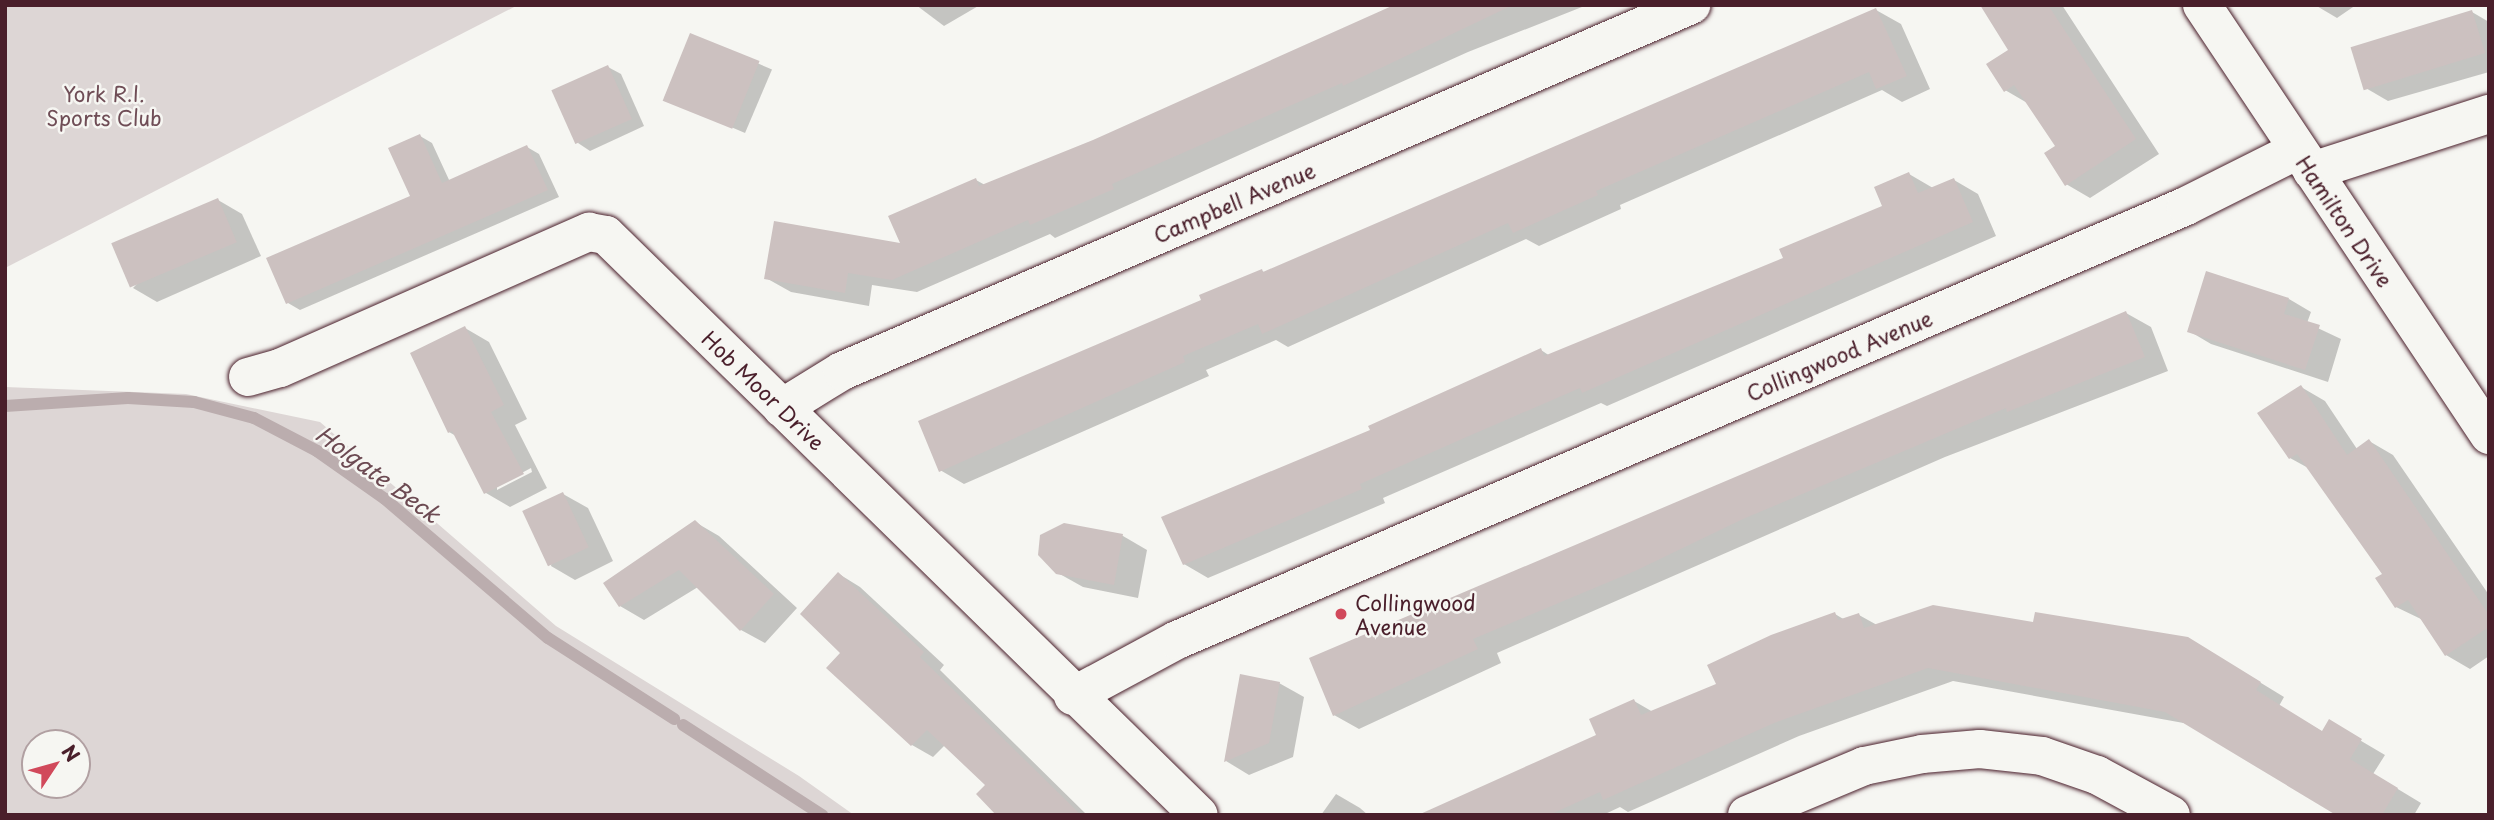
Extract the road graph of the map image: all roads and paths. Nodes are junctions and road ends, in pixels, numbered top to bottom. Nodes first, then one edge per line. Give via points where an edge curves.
1 (1690, 5) edge
2 (2202, 5) edge
3 (2489, 114) edge
4 (2305, 161) junction
5 (248, 377) dead end
6 (782, 408) junction
7 (2489, 435) edge
8 (1073, 696) junction
9 (1805, 804) edge
10 (1199, 815) edge
11 (1747, 815) edge
12 (2171, 815) edge

1 - 6 street, Campbell Avenue via 842,371
2 - 4 street, Hamilton Drive
3 - 4 street, Collingwood Avenue
4 - 7 street, Hamilton Drive
4 - 8 street, Collingwood Avenue via 2160,217 1177,640
5 - 6 street, Hob Moor Drive via 280,368 589,232 606,235
6 - 8 street, Hob Moor Drive
8 - 10 street, Hob Moor Drive
9 - 11 street
9 - 12 street via 1864,766 1980,749 2042,756 2086,771

